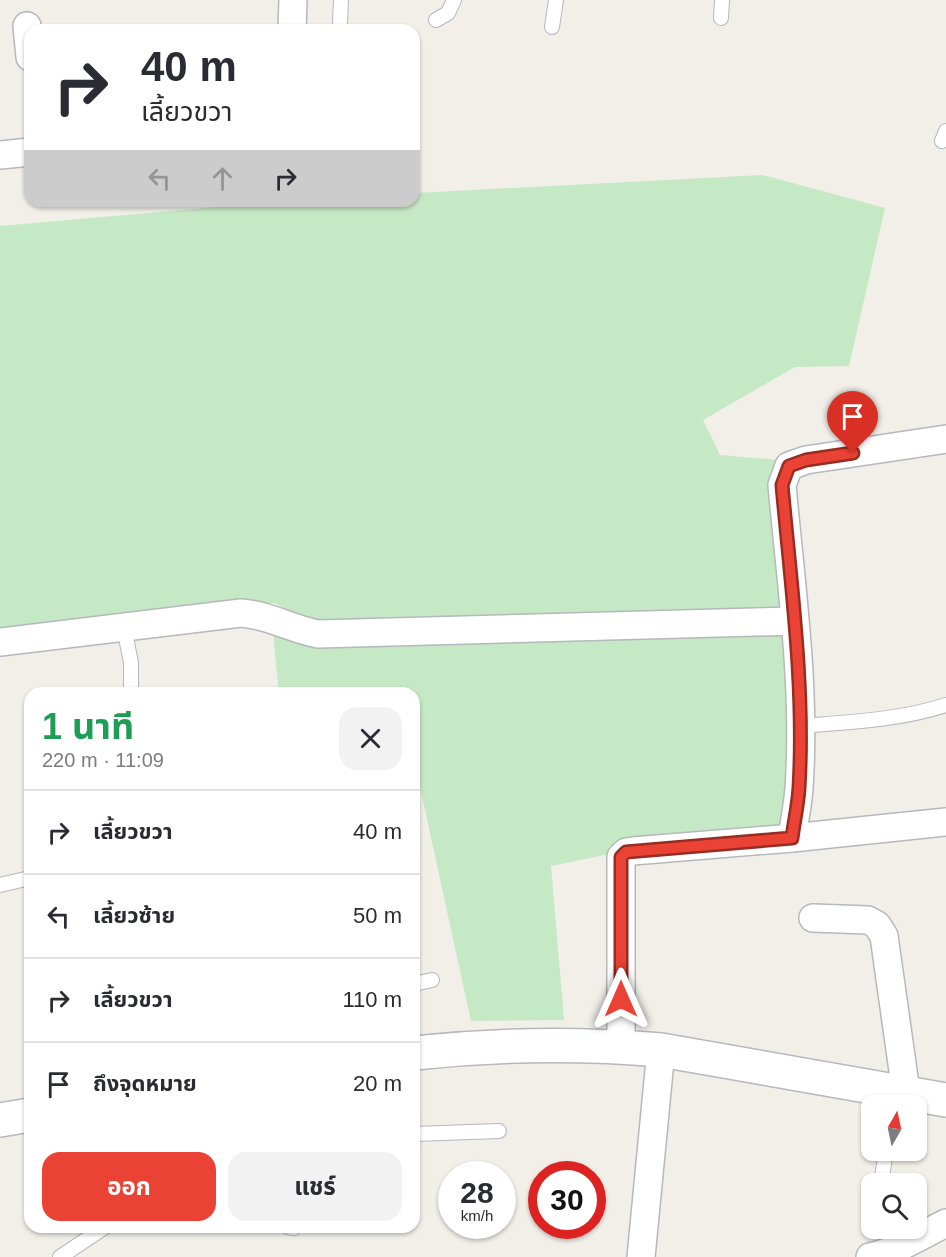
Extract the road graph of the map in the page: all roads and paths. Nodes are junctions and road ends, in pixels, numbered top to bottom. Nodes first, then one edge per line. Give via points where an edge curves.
1 (293, 0) edge
2 (341, 0) edge
3 (454, 0) edge
4 (556, 0) edge
5 (723, 0) edge
6 (721, 18) dead end
7 (436, 20) dead end
8 (340, 22) dead end
9 (292, 24) edge
10 (552, 27) dead end
11 (24, 153) edge
12 (0, 155) edge
13 (946, 439) edge
14 (794, 621) junction
15 (124, 627) junction
16 (0, 642) edge
17 (131, 687) edge
18 (946, 705) edge
19 (801, 726) junction
20 (946, 822) edge
21 (792, 838) junction
22 (24, 879) edge
23 (0, 885) edge
24 (813, 918) dead end
25 (432, 980) dead end
26 (420, 983) edge
27 (621, 1046) junction
28 (661, 1050) junction
29 (420, 1052) edge
30 (892, 1095) edge
31 (897, 1095) edge
32 (927, 1098) edge
33 (946, 1100) edge
34 (24, 1116) edge
35 (0, 1120) edge
36 (499, 1131) dead end
37 (420, 1134) edge
38 (946, 1223) edge
39 (96, 1233) edge
40 (60, 1257) edge
41 (641, 1257) edge
42 (870, 1257) edge

1 - 9 street
2 - 8 lane
3 - 7 lane via 448,13
4 - 10 lane
5 - 6 lane
11 - 12 street
13 - 14 street via 806,460 789,466 782,485
14 - 15 street via 318,634 269,617 241,613
14 - 19 street
15 - 16 street
15 - 17 lane
18 - 19 lane via 923,713
19 - 21 street via 799,790
20 - 21 street
21 - 27 street via 633,850 621,857
22 - 23 lane
24 - 31 street via 868,920 884,936
25 - 26 lane
27 - 28 street
27 - 29 street via 488,1045
28 - 30 street
28 - 41 street
32 - 33 street
34 - 35 street
36 - 37 lane
38 - 42 street
39 - 40 lane

